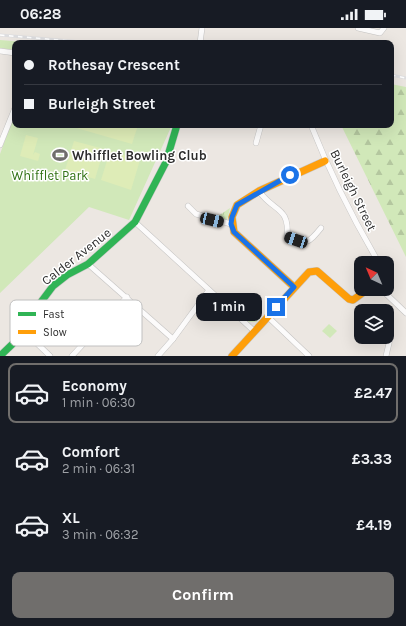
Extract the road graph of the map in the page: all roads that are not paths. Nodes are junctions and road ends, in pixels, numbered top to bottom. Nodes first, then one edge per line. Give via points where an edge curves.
1 (202, 28) edge
2 (358, 28) edge
3 (384, 28) edge
4 (200, 40) edge
5 (0, 51) edge
6 (12, 53) edge
7 (12, 115) edge
8 (176, 128) edge
9 (260, 128) edge
10 (312, 128) edge
11 (256, 143) dead end
12 (0, 145) edge
13 (325, 161) junction
14 (260, 191) junction
15 (188, 206) dead end
16 (134, 222) junction
17 (231, 224) junction
18 (321, 228) dead end
19 (375, 256) edge
20 (88, 264) junction
21 (294, 287) junction
22 (209, 290) junction
23 (358, 296) edge
24 (390, 296) edge
25 (127, 298) joint
26 (42, 300) edge
27 (129, 300) edge
28 (404, 307) edge
29 (142, 311) edge
30 (406, 313) edge
31 (267, 316) junction
32 (254, 331) junction
33 (173, 339) junction
34 (389, 344) edge
35 (10, 346) edge
36 (40, 346) edge
37 (81, 346) edge
38 (0, 356) edge
39 (50, 356) edge
40 (72, 356) edge
41 (158, 356) edge
42 (232, 356) edge
43 (309, 356) edge
44 (386, 356) edge

1 - 4 street
2 - 3 street via 380,33
5 - 6 street
7 - 12 street
8 - 16 street, Calder Avenue via 166,162
9 - 11 street
10 - 13 street, Burleigh Street
13 - 14 street
13 - 19 street, Burleigh Street via 353,220
14 - 17 street via 237,205
14 - 18 street via 285,216 288,224 287,237 305,243 310,242
15 - 17 street via 196,214
16 - 20 street, Calder Avenue
16 - 22 street
17 - 21 street via 234,232
20 - 25 street
20 - 26 street, Calder Avenue via 64,277
21 - 23 street via 309,272 317,271 349,299 353,300
21 - 31 street
22 - 32 street
22 - 33 street
24 - 28 street
25 - 27 street
28 - 30 street
29 - 33 street
31 - 32 street
31 - 43 street
32 - 42 street
33 - 41 street
34 - 44 street
35 - 38 street, Calder Avenue
36 - 39 street
37 - 40 street

